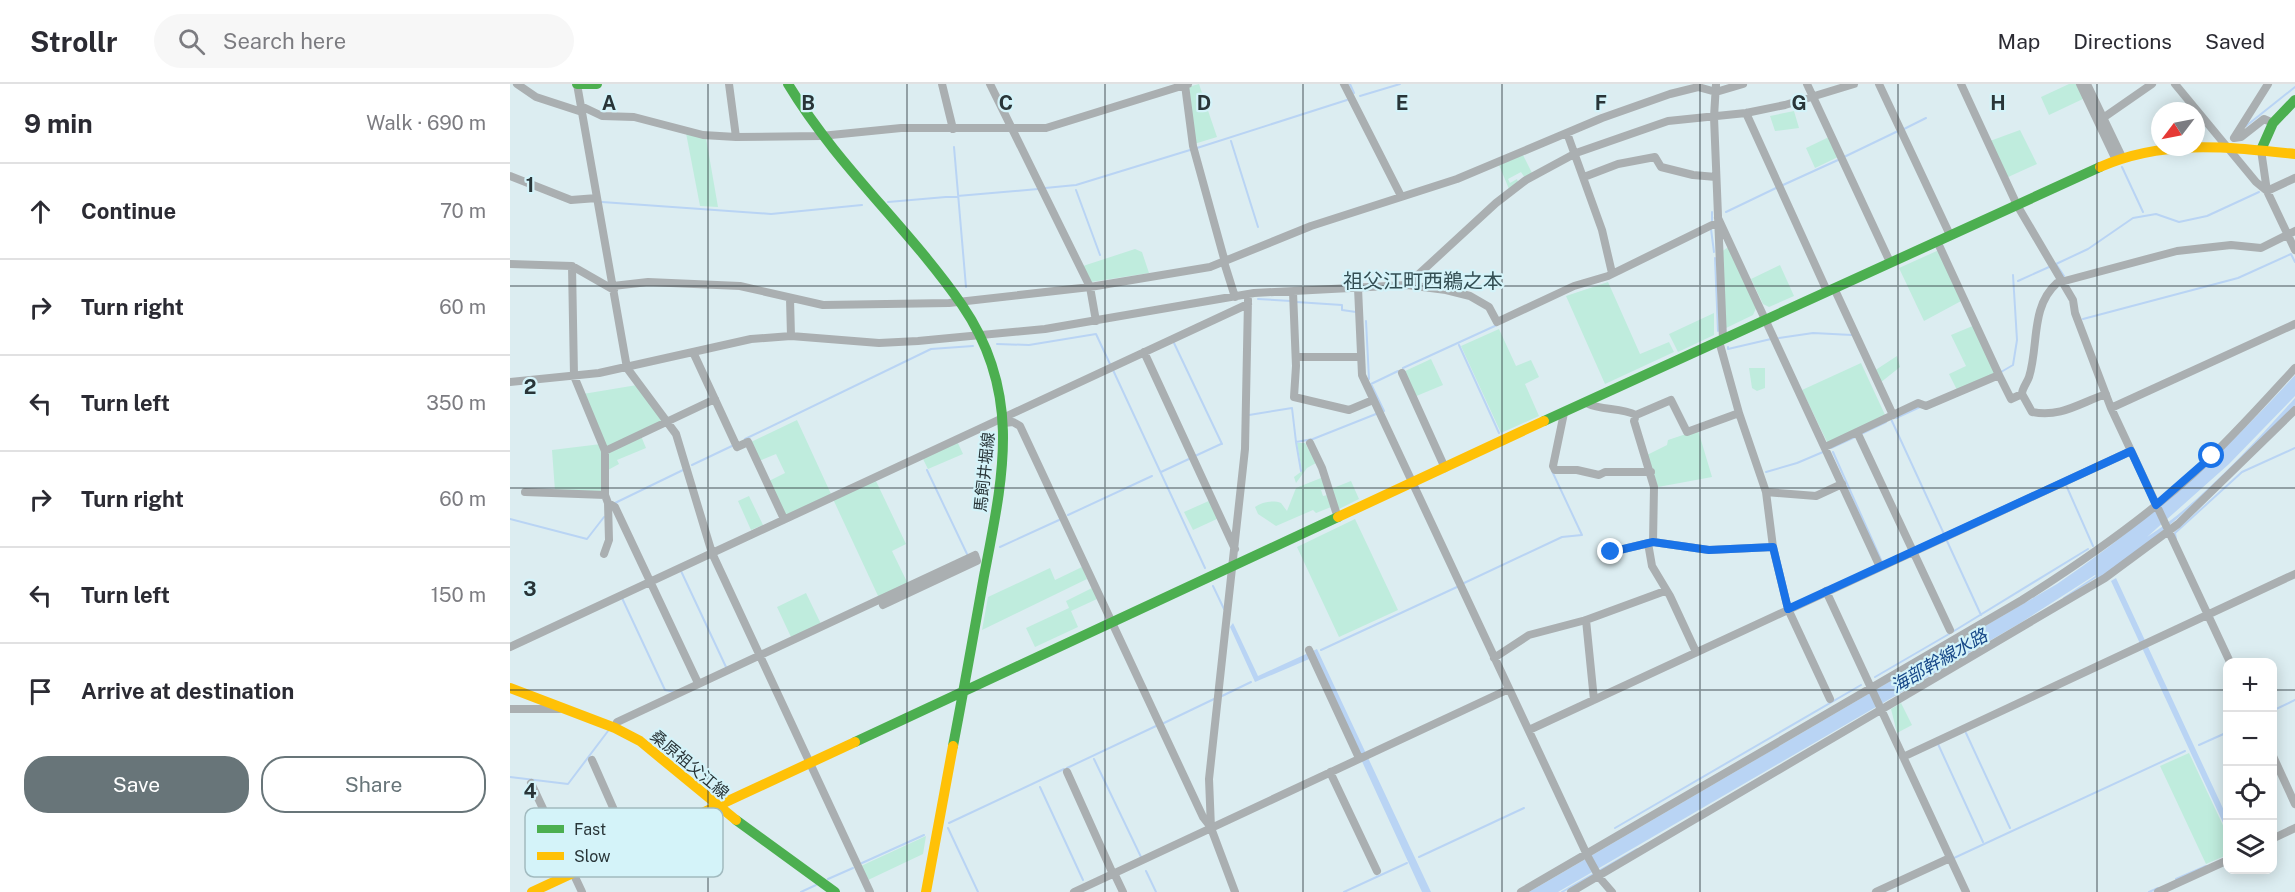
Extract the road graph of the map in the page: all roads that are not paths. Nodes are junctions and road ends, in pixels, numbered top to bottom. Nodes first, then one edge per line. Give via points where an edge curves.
1 (517, 84) edge
2 (577, 84) edge
3 (597, 84) edge
4 (729, 84) edge
5 (788, 84) edge
6 (942, 84) edge
7 (990, 84) edge
8 (1186, 84) edge
9 (1344, 84) edge
10 (1743, 84) edge
11 (1807, 84) edge
12 (1854, 84) edge
13 (1879, 84) edge
14 (1961, 84) edge
15 (2080, 84) edge
16 (2088, 84) edge
17 (2152, 84) edge
18 (2175, 84) edge
19 (2268, 84) edge
20 (1716, 88) edge
21 (1813, 98) junction
22 (2295, 100) edge
23 (581, 109) junction
24 (1746, 113) junction
25 (1714, 117) junction
26 (2103, 118) junction
27 (2273, 123) junction
28 (953, 129) junction
29 (1012, 129) junction
30 (1567, 133) junction
31 (822, 136) junction
32 (736, 137) junction
33 (2230, 149) junction
34 (2261, 150) junction
35 (1576, 153) junction
36 (2295, 154) edge
37 (2119, 158) junction
38 (510, 176) edge
39 (1584, 177) junction
40 (1716, 177) junction
41 (2295, 178) edge
42 (2267, 191) junction
43 (1401, 196) junction
44 (597, 198) junction
45 (2017, 205) junction
46 (1718, 222) junction
47 (2291, 233) edge
48 (1950, 235) junction
49 (1937, 241) junction
50 (2295, 250) edge
51 (1225, 262) junction
52 (1890, 262) junction
53 (510, 264) edge
54 (572, 266) junction
55 (1612, 273) junction
56 (2062, 281) junction
57 (1407, 285) junction
58 (1090, 287) junction
59 (613, 288) junction
60 (1358, 288) junction
61 (1831, 289) junction
62 (1293, 292) junction
63 (1235, 297) junction
64 (790, 299) junction
65 (960, 300) junction
66 (1248, 300) junction
67 (1766, 318) junction
68 (1095, 321) junction
69 (2295, 324) edge
70 (981, 335) junction
71 (791, 336) junction
72 (1721, 340) junction
73 (693, 352) junction
74 (1144, 352) junction
75 (1296, 357) junction
76 (1361, 357) junction
77 (627, 368) junction
78 (2295, 368) edge
79 (1402, 373) dead end
80 (1999, 375) junction
81 (574, 376) junction
82 (510, 382) edge
83 (2022, 394) junction
84 (2106, 394) junction
85 (715, 399) junction
86 (1373, 400) junction
87 (1586, 403) junction
88 (2111, 408) junction
89 (2295, 410) edge
90 (1016, 411) junction
91 (1564, 413) junction
92 (1738, 413) junction
93 (1636, 415) junction
94 (1893, 415) junction
95 (1004, 420) junction
96 (667, 422) junction
97 (1020, 426) junction
98 (1857, 432) junction
99 (1310, 443) dead end
100 (1825, 447) junction
101 (605, 451) junction
102 (2131, 451) junction
103 (1445, 468) junction
104 (1651, 472) junction
105 (1413, 483) junction
106 (1842, 484) junction
107 (525, 492) dead end
108 (1766, 492) junction
109 (607, 499) junction
110 (2156, 505) junction
111 (1338, 518) junction
112 (784, 519) junction
113 (2167, 531) junction
114 (1651, 542) junction
115 (1773, 547) junction
116 (1235, 550) junction
117 (1913, 551) junction
118 (1611, 552) dead end
119 (712, 553) junction
120 (604, 554) dead end
121 (982, 558) junction
122 (1234, 566) junction
123 (1880, 567) junction
124 (2295, 574) edge
125 (650, 582) junction
126 (1665, 591) junction
127 (1826, 591) junction
128 (882, 605) dead end
129 (1788, 609) junction
130 (2207, 615) junction
131 (1586, 620) junction
132 (1112, 622) junction
133 (1950, 630) dead end
134 (510, 647) edge
135 (1696, 652) junction
136 (1310, 653) dead end
137 (759, 654) junction
138 (1494, 658) junction
139 (2228, 658) edge
140 (698, 683) junction
141 (510, 688) edge
142 (1509, 688) junction
143 (1871, 688) junction
144 (961, 692) junction
145 (1830, 699) dead end
146 (1594, 700) junction
147 (510, 709) edge
148 (564, 709) junction
149 (1883, 709) junction
150 (615, 728) junction
151 (1528, 730) junction
152 (1362, 757) junction
153 (1903, 757) junction
154 (592, 760) dead end
155 (810, 763) junction
156 (2277, 765) edge
157 (1067, 772) dead end
158 (1330, 772) junction
159 (531, 783) dead end
160 (2295, 804) edge
161 (716, 806) junction
162 (543, 808) edge
163 (613, 808) edge
164 (712, 808) edge
165 (719, 808) edge
166 (723, 811) edge
167 (1211, 828) junction
168 (2295, 828) edge
169 (2277, 837) edge
170 (1587, 856) junction
171 (1950, 858) junction
172 (2223, 862) edge
173 (1377, 871) dead end
174 (1114, 874) junction
175 (1598, 875) junction
176 (564, 877) edge
177 (575, 877) edge
178 (532, 892) edge
179 (582, 892) edge
180 (835, 892) edge
181 (870, 892) edge
182 (926, 892) edge
183 (1074, 892) edge
184 (1123, 892) edge
185 (1234, 892) edge
186 (1521, 892) edge
187 (1571, 892) edge
188 (1612, 892) edge
189 (1876, 892) edge
190 (1966, 892) edge
191 (2158, 892) edge

1 - 23 street via 536,97
2 - 3 street
2 - 23 street
4 - 32 street
5 - 31 street, 馬飼井堀線
6 - 28 street
7 - 29 street
8 - 29 street via 1046,128
8 - 51 street via 1193,146
9 - 43 street
10 - 20 street
11 - 21 street
12 - 21 street
13 - 48 street
14 - 45 street
15 - 37 street
16 - 26 street
17 - 26 street
18 - 33 street
19 - 27 street via 2234,138 2264,120
20 - 25 street
20 - 30 street via 1698,87 1670,94
21 - 24 street
21 - 52 street
22 - 27 street
23 - 32 street via 602,116 634,117 704,135
23 - 44 street
24 - 25 street
24 - 61 street
25 - 35 street via 1668,121
25 - 40 street
26 - 37 street
27 - 34 street
28 - 29 street
28 - 31 street via 901,128
29 - 58 street
30 - 35 street
30 - 43 street via 1457,179
31 - 32 street
31 - 65 street, 馬飼井堀線
33 - 34 street
33 - 37 street via 2167,147
33 - 42 street
34 - 36 street
34 - 42 street
35 - 39 street
35 - 57 street via 1526,180
37 - 45 street
38 - 44 street via 571,200
39 - 40 street via 1618,164 1655,157 1661,167 1693,176
39 - 55 street
40 - 46 street
41 - 42 street
42 - 47 street
43 - 51 street via 1311,226
44 - 59 street
45 - 48 street
45 - 56 street
46 - 55 street
46 - 67 street
46 - 72 street
47 - 50 street
47 - 56 street via 2261,248 2232,245 2177,251
48 - 49 street
49 - 52 street
49 - 80 street
51 - 58 street
51 - 63 street
52 - 61 street
53 - 54 street
54 - 59 street
54 - 81 street
55 - 57 street via 1497,322 1489,307 1470,296
56 - 83 street via 2046,296
56 - 84 street via 2073,300
57 - 60 street
58 - 65 street
58 - 68 street
59 - 64 street via 648,282 740,286
59 - 77 street
60 - 62 street
60 - 76 street
61 - 67 street
61 - 94 street
62 - 66 street
62 - 75 street
63 - 66 street
63 - 68 street
64 - 65 street via 823,305
64 - 71 street
65 - 70 street, 馬飼井堀線
66 - 74 street
66 - 116 street via 1245,449
67 - 72 street
67 - 100 street
68 - 70 street
69 - 88 street
70 - 71 street via 879,343
70 - 95 street, 馬飼井堀線 via 998,380
71 - 73 street via 751,339
72 - 87 street
72 - 92 street
73 - 77 street
73 - 85 street
74 - 90 street
74 - 116 street
75 - 76 street
75 - 86 street via 1294,397 1349,410
76 - 86 street via 1362,375
77 - 81 street
77 - 96 street
78 - 110 street via 2232,437
79 - 103 street
80 - 83 street via 2011,399
80 - 94 street via 1926,406 1918,403
81 - 82 street
81 - 101 street
83 - 84 street via 2032,412 2049,415
84 - 88 street
85 - 96 street
85 - 112 street via 737,447 748,442
86 - 105 street
87 - 91 street
87 - 93 street
88 - 102 street
89 - 113 street
90 - 95 street
90 - 97 street
91 - 103 street
91 - 104 street via 1555,470 1599,475
92 - 93 street via 1688,432 1671,400
92 - 108 street
93 - 104 street via 1634,421
94 - 98 street
95 - 97 street
95 - 112 street
95 - 121 street, 馬飼井堀線 via 1006,443 1001,486
96 - 101 street
96 - 119 street via 676,434
97 - 132 street
98 - 100 street
98 - 117 street
99 - 111 street
100 - 106 street
101 - 109 street
102 - 110 street
102 - 117 street
103 - 105 street
104 - 114 street
105 - 111 street
105 - 138 street
106 - 108 street via 1816,496
106 - 123 street
107 - 109 street
108 - 115 street
109 - 120 street via 609,540
109 - 125 street via 615,507
110 - 113 street
110 - 143 street via 2089,557
111 - 122 street
112 - 119 street
113 - 130 street
113 - 149 street via 2105,578
114 - 115 street via 1709,550
114 - 118 street
114 - 126 street via 1652,566
115 - 129 street
116 - 122 street
117 - 123 street
117 - 133 street
119 - 125 street
119 - 137 street
121 - 128 street
121 - 137 street via 975,555
121 - 144 street, 馬飼井堀線
122 - 132 street
122 - 167 street via 1209,779
123 - 127 street
124 - 130 street
125 - 134 street
125 - 140 street
126 - 131 street
126 - 135 street
127 - 129 street
127 - 143 street
129 - 135 street
129 - 145 street
130 - 139 street
130 - 153 street
131 - 138 street via 1529,635
131 - 146 street
132 - 144 street
132 - 167 street
135 - 146 street
136 - 152 street
137 - 140 street
137 - 155 street
138 - 142 street
140 - 150 street via 617,722
141 - 148 street, 桑原祖父江線
142 - 151 street
142 - 152 street
143 - 149 street
143 - 170 street
144 - 155 street
144 - 182 street, 馬飼井堀線
146 - 151 street
147 - 148 street
148 - 150 street, 桑原祖父江線
149 - 153 street
149 - 175 street
150 - 161 street, 桑原祖父江線 via 662,758
151 - 170 street
152 - 158 street
153 - 171 street
154 - 163 street
155 - 161 street
155 - 181 street
156 - 160 street
157 - 174 street
158 - 167 street
158 - 173 street
159 - 162 street
161 - 164 street
161 - 165 street, 桑原祖父江線
166 - 180 street, 桑原祖父江線
167 - 174 street
167 - 185 street
168 - 169 street
170 - 175 street
170 - 186 street
171 - 189 street
171 - 190 street
172 - 191 street
174 - 183 street
174 - 184 street
175 - 187 street
175 - 188 street
176 - 178 street
177 - 179 street

